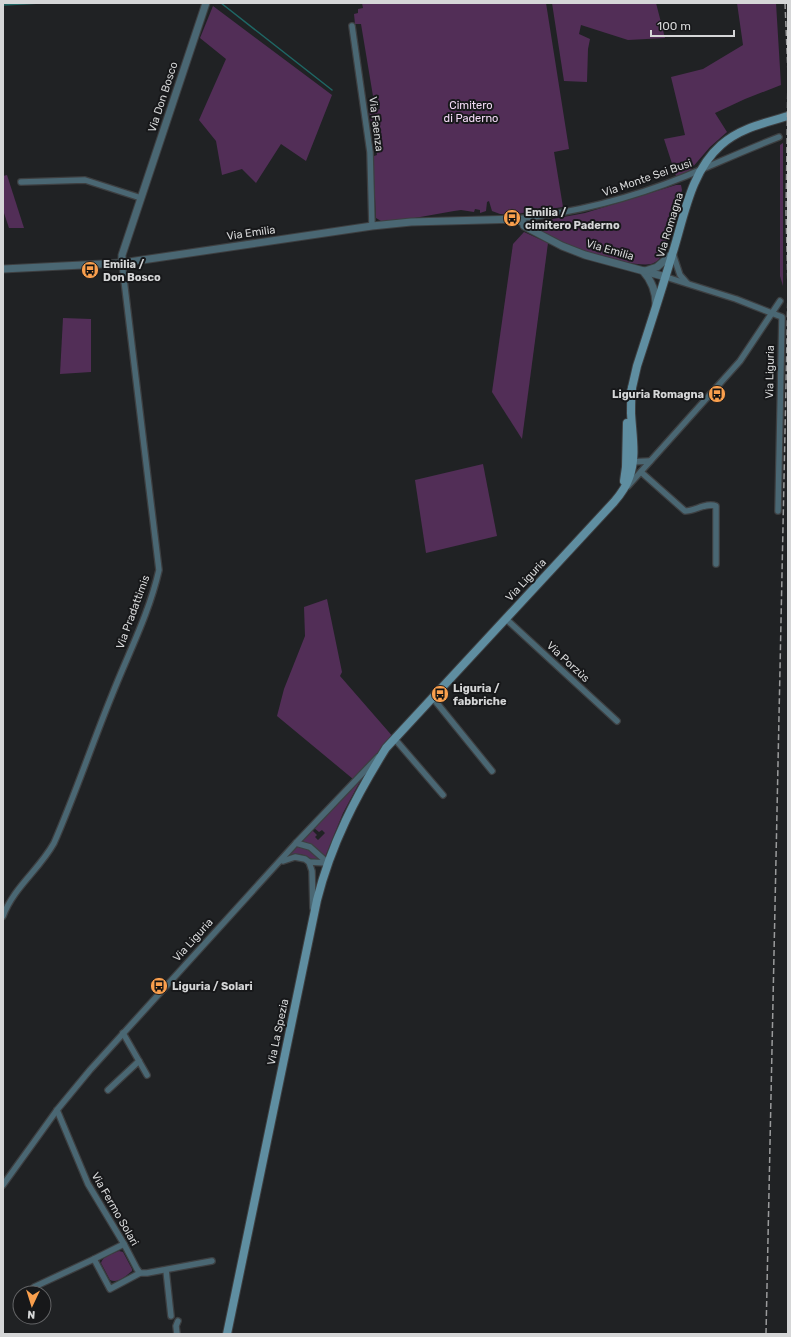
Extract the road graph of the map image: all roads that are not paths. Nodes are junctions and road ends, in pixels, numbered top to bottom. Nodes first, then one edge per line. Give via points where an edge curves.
1 (206, 3) edge
2 (352, 26) dead end
3 (788, 116) edge
4 (779, 137) dead end
5 (702, 169) junction
6 (21, 182) dead end
7 (141, 198) junction
8 (516, 219) junction
9 (503, 220) junction
10 (372, 226) junction
11 (528, 227) junction
12 (673, 254) junction
13 (122, 263) junction
14 (3, 269) edge
15 (643, 271) junction
16 (666, 277) junction
17 (688, 283) junction
18 (780, 301) dead end
19 (656, 307) junction
20 (772, 312) junction
21 (650, 461) junction
22 (630, 471) junction
23 (641, 472) junction
24 (619, 495) joint
25 (778, 511) dead end
26 (716, 564) dead end
27 (506, 619) junction
28 (432, 697) junction
29 (617, 721) dead end
30 (394, 738) junction
31 (386, 748) junction
32 (492, 771) dead end
33 (443, 795) dead end
34 (296, 844) junction
35 (309, 862) junction
36 (328, 862) junction
37 (279, 863) junction
38 (3, 916) edge
39 (313, 916) junction
40 (123, 1033) junction
41 (139, 1060) junction
42 (147, 1075) dead end
43 (108, 1090) dead end
44 (57, 1110) junction
45 (3, 1186) edge
46 (124, 1244) junction
47 (94, 1259) junction
48 (212, 1260) dead end
49 (166, 1270) junction
50 (140, 1272) junction
51 (38, 1285) edge
52 (171, 1316) dead end
53 (178, 1321) dead end
54 (177, 1334) edge
55 (227, 1334) edge

1 - 7 street, Via Don Bosco
2 - 10 street, Via Faenza via 370,152
3 - 5 main road, Via Romagna via 734,136 716,150
4 - 5 street, Via Monte Sei Busi
5 - 8 street, Via Monte Sei Busi via 597,205
5 - 12 main road, Via Romagna via 688,202
6 - 7 street via 85,180
7 - 13 street, Via Don Bosco via 122,255
8 - 9 street, Via Emilia
8 - 11 street, Via Emilia
9 - 10 street, Via Emilia via 425,221
9 - 11 street, Via Emilia
10 - 13 street, Via Emilia
11 - 15 street, Via Emilia via 578,253
12 - 15 street, Via Emilia via 657,267
12 - 16 main road, Via Romagna
12 - 17 street via 680,275
13 - 14 street, Via Emilia
13 - 38 street, Via Pradattimis via 159,570 147,612 54,843 17,890
15 - 16 street, Via Emilia
15 - 19 street, Via Emilia via 653,286
16 - 17 street, Via Emilia
16 - 19 main road, Via Romagna
17 - 20 street, Via Emilia
18 - 20 street, Via Liguria
19 - 22 main road, Via Romagna via 637,366 628,407
20 - 21 street, Via Liguria via 740,361
20 - 25 street, Via Liguria via 782,317
21 - 22 street
21 - 23 street, Via Liguria
22 - 23 street, Via Liguria
22 - 24 main road, Via Romagna
23 - 26 street via 683,510 716,506
24 - 27 main road, Via Liguria
27 - 28 main road, Via Liguria
27 - 29 street, Via Porzùs
28 - 30 main road, Via Liguria
28 - 32 street
30 - 31 main road, Via Liguria
30 - 33 street
31 - 34 street, Via Liguria
31 - 36 main road, Via La Spezia via 345,819
34 - 36 street via 310,846
34 - 37 street, Via Liguria
35 - 36 street
35 - 37 street via 295,857
35 - 39 street via 312,871
36 - 39 main road, Via La Spezia
37 - 40 street, Via Liguria
39 - 55 main road, Via La Spezia
40 - 41 street
40 - 44 street, Via Liguria
41 - 42 street
41 - 43 street
44 - 45 street, Via Liguria
44 - 46 street, Via Fermo Solari via 88,1184
46 - 47 street
46 - 50 street, Via Fermo Solari
47 - 50 street via 110,1289
47 - 51 street
48 - 49 street
49 - 50 street
49 - 52 street
53 - 54 street

